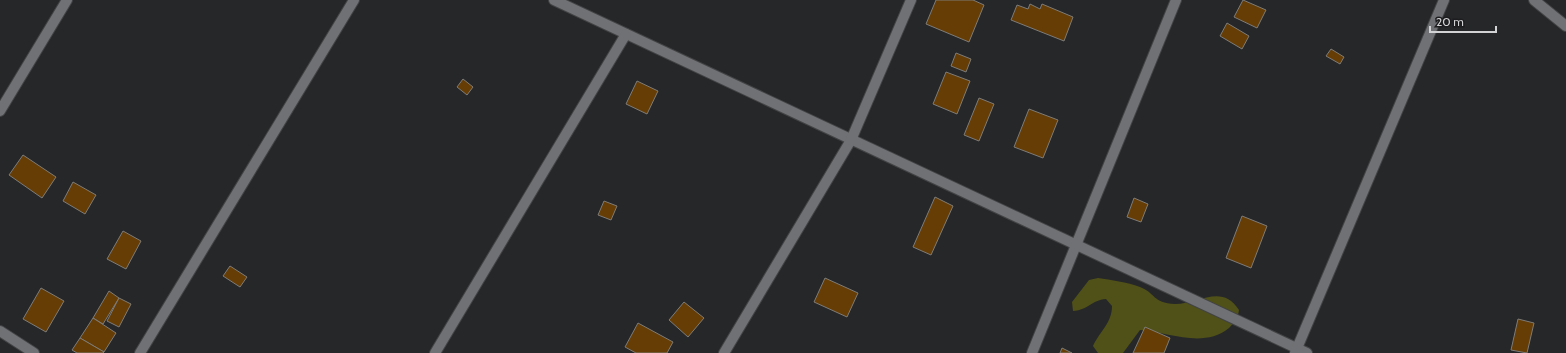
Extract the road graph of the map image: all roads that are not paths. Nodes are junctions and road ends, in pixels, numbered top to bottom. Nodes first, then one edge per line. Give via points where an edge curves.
1 (67, 0) edge
2 (354, 0) edge
3 (554, 0) edge
4 (912, 0) edge
5 (1176, 0) edge
6 (1444, 0) edge
7 (1534, 0) edge
8 (1566, 26) edge
9 (626, 34) junction
10 (0, 111) edge
11 (851, 140) junction
12 (1076, 245) junction
13 (0, 331) edge
14 (1296, 351) edge
15 (34, 353) edge
16 (140, 353) edge
17 (435, 353) edge
18 (724, 353) edge
19 (1032, 353) edge
20 (1307, 353) edge

1 - 10 street
2 - 16 street
3 - 9 street
4 - 11 street
5 - 12 street
6 - 14 street
7 - 8 street
9 - 11 street
9 - 17 street
11 - 12 street
11 - 18 street
12 - 14 street
12 - 19 street
13 - 15 street
14 - 20 street

